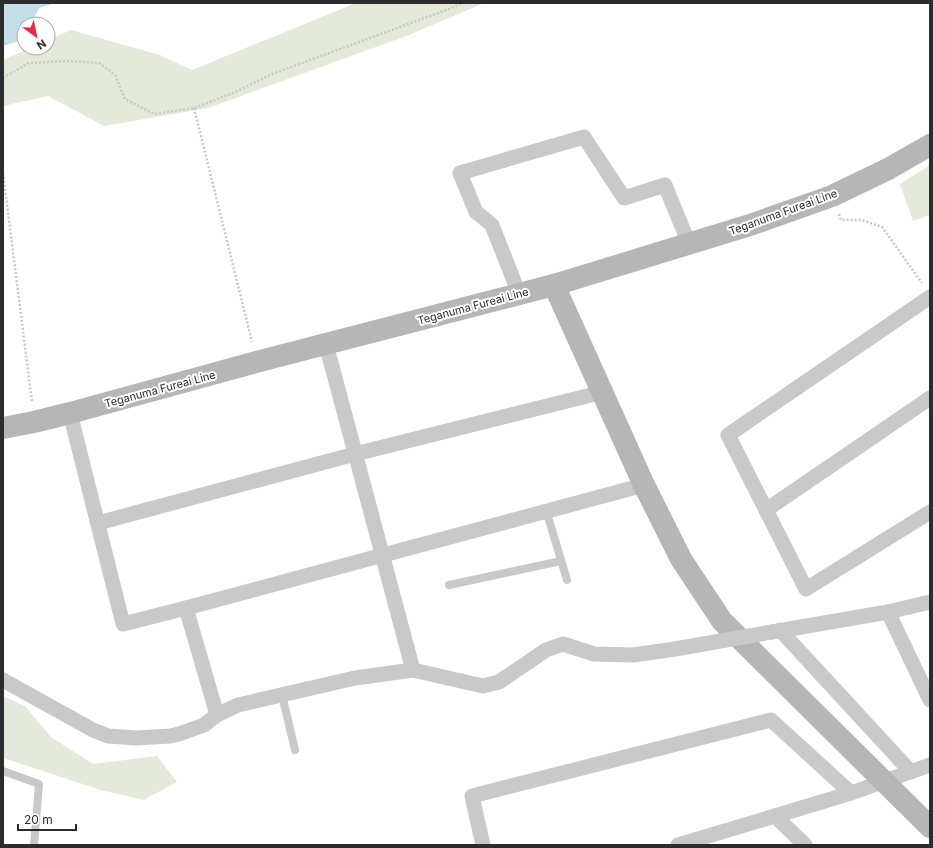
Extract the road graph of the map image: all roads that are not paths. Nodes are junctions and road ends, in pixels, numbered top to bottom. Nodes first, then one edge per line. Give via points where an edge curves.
1 (930, 145) edge
2 (689, 244) junction
3 (554, 285) junction
4 (926, 291) edge
5 (519, 294) junction
6 (326, 344) junction
7 (602, 392) junction
8 (930, 398) edge
9 (70, 413) junction
10 (3, 428) edge
11 (355, 454) junction
12 (644, 485) junction
13 (546, 510) junction
14 (766, 510) junction
15 (930, 512) edge
16 (98, 523) junction
17 (383, 555) junction
18 (561, 561) junction
19 (567, 580) dead end
20 (449, 585) dead end
21 (930, 602) edge
22 (186, 608) junction
23 (888, 612) junction
24 (776, 631) junction
25 (413, 670) junction
26 (3, 680) edge
27 (282, 695) junction
28 (930, 700) edge
29 (217, 715) junction
30 (295, 750) dead end
31 (930, 765) edge
32 (3, 771) edge
33 (911, 772) junction
34 (885, 782) junction
35 (851, 792) junction
36 (775, 816) junction
37 (930, 827) edge
38 (34, 845) edge
39 (483, 845) edge
40 (680, 845) edge
41 (805, 845) edge

1 - 2 street, Teganuma Fureai Line via 832,196
2 - 3 street, Teganuma Fureai Line
2 - 5 street via 665,185 624,198 584,137 460,173 476,212 492,225
3 - 5 street, Teganuma Fureai Line
3 - 7 street
4 - 14 street via 728,435
5 - 6 street, Teganuma Fureai Line
6 - 9 street, Teganuma Fureai Line
6 - 11 street
7 - 11 street
7 - 12 street
8 - 14 street
9 - 10 street, Teganuma Fureai Line
9 - 16 street
11 - 16 street
11 - 17 street
12 - 13 street
12 - 34 street via 681,559 722,621
13 - 17 street
13 - 18 lane
14 - 15 street via 806,590
16 - 22 street via 123,624
17 - 22 street
17 - 25 street
18 - 19 lane
18 - 20 lane
21 - 23 street
22 - 29 street
23 - 24 street
23 - 28 street
24 - 25 street, bridge via 633,655 594,654 564,644 546,650 499,682 483,686
24 - 33 street
25 - 27 street via 355,678
26 - 29 street via 92,730 108,736 170,736 204,725
27 - 29 street via 238,705
27 - 30 lane
31 - 33 street
32 - 38 lane via 39,784
33 - 34 street
34 - 35 street
34 - 37 street
35 - 36 street
35 - 39 street via 771,720 472,796
36 - 40 street
36 - 41 street

